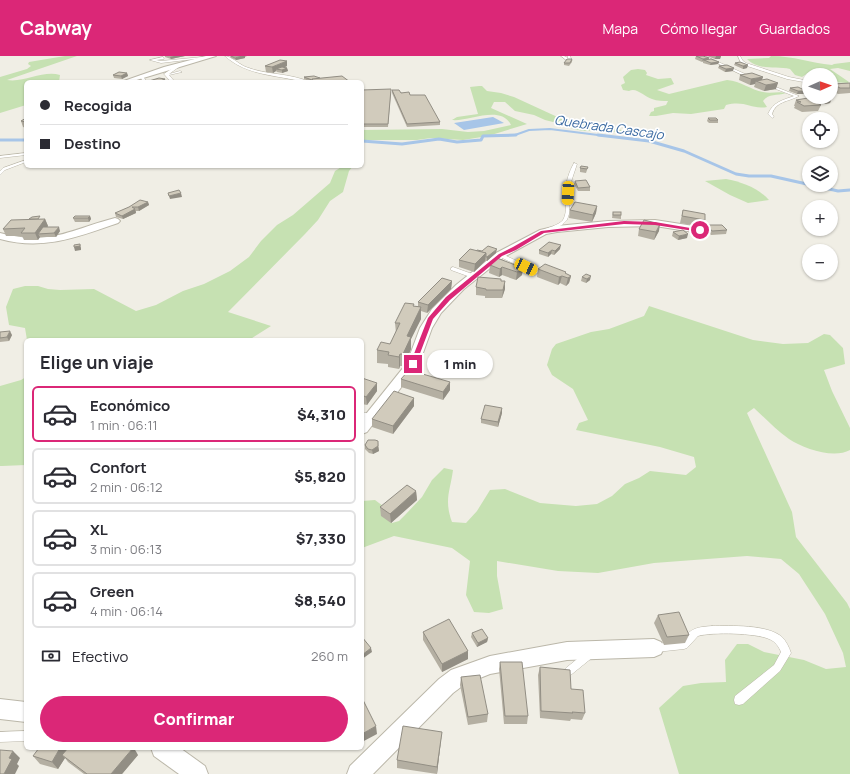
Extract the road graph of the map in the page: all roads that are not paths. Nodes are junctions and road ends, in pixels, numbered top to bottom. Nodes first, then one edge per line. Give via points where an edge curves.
1 (213, 56) edge
2 (226, 56) edge
3 (562, 56) edge
4 (569, 56) edge
5 (703, 56) edge
6 (739, 56) edge
7 (163, 58) dead end
8 (204, 58) junction
9 (181, 64) junction
10 (180, 72) dead end
11 (166, 75) junction
12 (755, 79) edge
13 (138, 80) edge
14 (170, 80) edge
15 (301, 80) edge
16 (802, 81) edge
17 (762, 82) edge
18 (838, 85) edge
19 (850, 87) edge
20 (797, 96) junction
21 (801, 100) edge
22 (772, 117) dead end
23 (24, 154) edge
24 (0, 157) edge
25 (24, 162) edge
26 (575, 164) dead end
27 (0, 174) edge
28 (115, 220) dead end
29 (700, 230) dead end
30 (543, 232) junction
31 (0, 236) edge
32 (500, 255) junction
33 (453, 269) dead end
34 (536, 272) dead end
35 (473, 276) junction
36 (367, 416) edge
37 (654, 648) joint
38 (595, 650) junction
39 (569, 671) edge
40 (739, 700) dead end
41 (0, 709) edge
42 (24, 712) edge
43 (24, 736) edge
44 (0, 737) edge
45 (165, 750) edge
46 (197, 774) edge
47 (358, 774) edge

1 - 8 street
2 - 15 lane via 254,72
3 - 4 lane via 570,61
5 - 12 lane
6 - 16 lane via 745,64
7 - 8 lane via 152,60 161,62
8 - 9 street
9 - 11 lane
9 - 13 street
10 - 11 lane
11 - 14 lane
17 - 20 lane
18 - 19 lane
20 - 21 lane
20 - 22 lane via 774,106 770,114
23 - 24 lane
25 - 27 lane via 4,169
26 - 30 lane via 568,187 566,217 562,223
28 - 31 street via 54,240 23,242
29 - 30 street via 655,223 624,223
30 - 32 street
32 - 34 lane
32 - 35 street
33 - 35 lane
35 - 36 street via 448,298 430,319 410,374
37 - 38 street
37 - 40 lane via 684,645 695,632 704,630 759,632 772,636 783,644 786,653 777,668
38 - 39 lane
38 - 47 street via 567,651 490,665 458,677
41 - 42 street
43 - 44 lane
45 - 46 street

